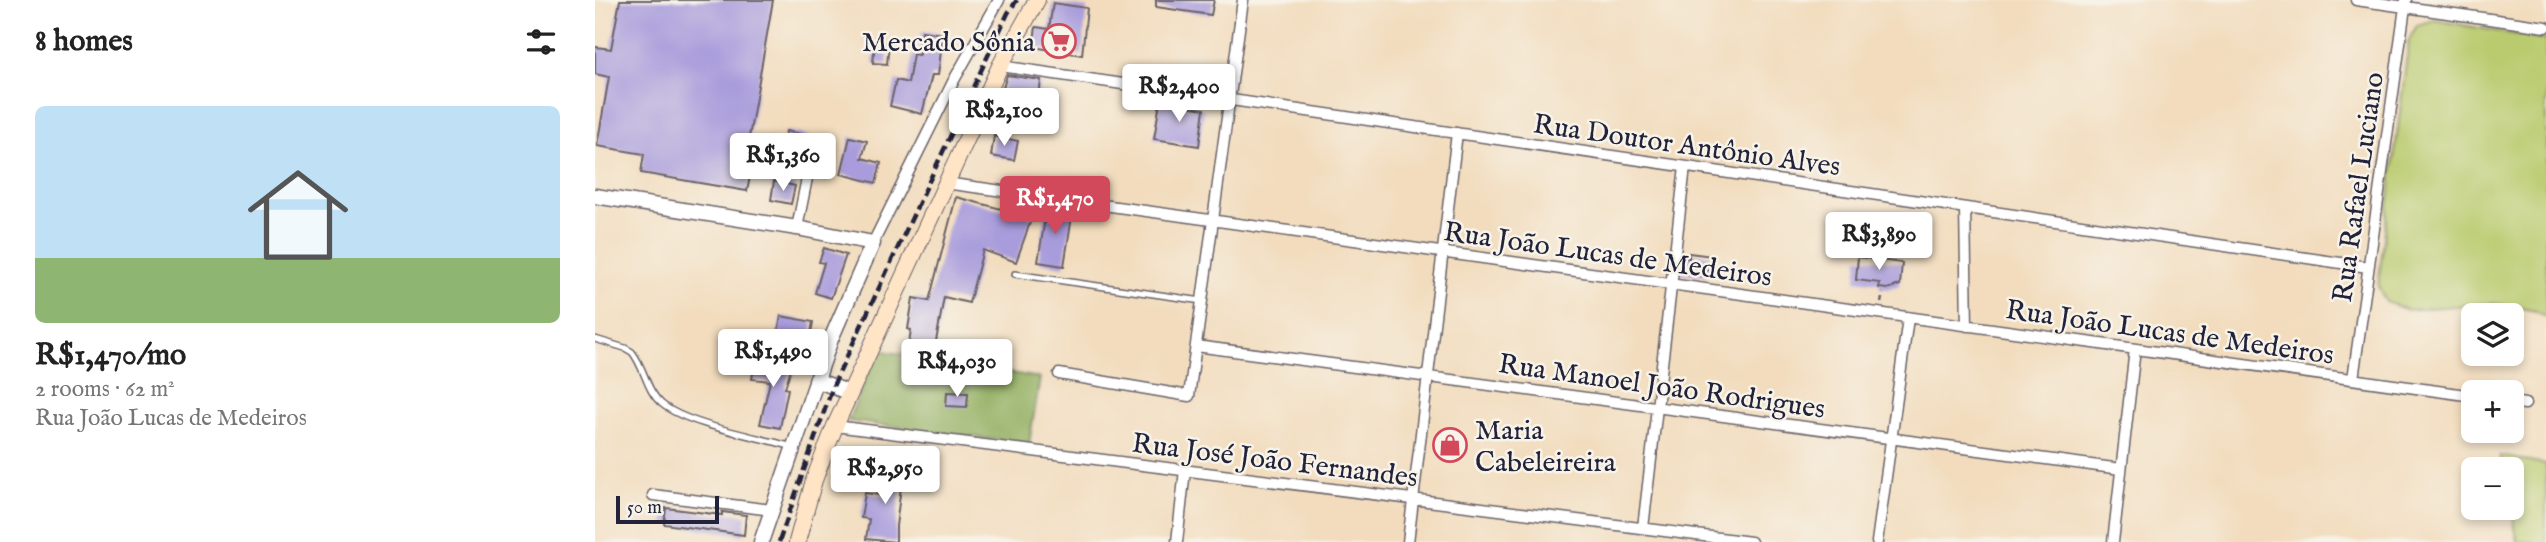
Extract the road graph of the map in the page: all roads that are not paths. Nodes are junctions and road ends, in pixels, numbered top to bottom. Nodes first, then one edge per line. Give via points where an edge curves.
1 (999, 0) edge
2 (1037, 0) edge
3 (1243, 0) edge
4 (2356, 0) edge
5 (2405, 4) edge
6 (2546, 27) edge
7 (1000, 66) junction
8 (1229, 100) junction
9 (1457, 133) junction
10 (814, 143) dead end
11 (1685, 167) junction
12 (945, 183) junction
13 (595, 196) edge
14 (1965, 208) junction
15 (1213, 220) junction
16 (797, 228) junction
17 (873, 243) junction
18 (1443, 253) junction
19 (2368, 267) junction
20 (1015, 274) dead end
21 (1671, 284) junction
22 (1202, 301) junction
23 (1908, 318) junction
24 (1967, 326) junction
25 (595, 339) edge
26 (1196, 346) junction
27 (2135, 349) junction
28 (1059, 374) dead end
29 (1427, 376) junction
30 (2353, 379) junction
31 (816, 380) junction
32 (850, 393) junction
33 (2461, 394) edge
34 (1657, 407) junction
35 (835, 426) junction
36 (1890, 438) junction
37 (793, 447) junction
38 (2121, 469) junction
39 (1185, 470) junction
40 (653, 495) dead end
41 (1413, 499) junction
42 (772, 510) junction
43 (1643, 528) junction
44 (761, 542) edge
45 (797, 542) edge
46 (1177, 542) edge
47 (1408, 542) edge
48 (1751, 542) edge
49 (1877, 542) edge
50 (2113, 542) edge

1 - 17 street
2 - 7 main road
3 - 8 street
4 - 5 street
5 - 6 street
5 - 19 street, Rua Rafael Luciano
7 - 8 street, Rua Doutor Antônio Alves
7 - 12 main road
8 - 9 street, Rua Doutor Antônio Alves
8 - 15 street
9 - 11 street, Rua Doutor Antônio Alves
9 - 18 street
10 - 16 street
11 - 14 street, Rua Doutor Antônio Alves
11 - 21 street
12 - 15 street, Rua João Lucas de Medeiros
12 - 32 main road
13 - 16 street
14 - 19 street, Rua Doutor Antônio Alves
14 - 24 street
15 - 18 street, Rua João Lucas de Medeiros
15 - 22 street
16 - 17 street
17 - 31 street
18 - 21 street, Rua João Lucas de Medeiros
18 - 29 street
19 - 30 street, Rua Rafael Luciano
20 - 22 lane
21 - 23 street, Rua João Lucas de Medeiros
21 - 34 street
22 - 26 street
23 - 24 street, Rua João Lucas de Medeiros
23 - 36 street
24 - 27 street, Rua João Lucas de Medeiros
25 - 37 lane via 632,352 656,397 674,411 694,421
26 - 28 street via 1189,396
26 - 29 street, Rua Manoel João Rodrigues
27 - 30 street, Rua João Lucas de Medeiros
27 - 38 street
29 - 34 street, Rua Manoel João Rodrigues
29 - 41 street
30 - 33 street, Rua João Lucas de Medeiros
31 - 32 street
31 - 37 street
32 - 35 main road
34 - 36 street, Rua Manoel João Rodrigues
34 - 43 street
35 - 39 street, Rua José João Fernandes
35 - 45 main road
36 - 38 street, Rua Manoel João Rodrigues
36 - 49 street
37 - 42 street
38 - 50 street
39 - 41 street, Rua José João Fernandes
39 - 46 street
40 - 42 street
41 - 43 street, Rua José João Fernandes
41 - 47 street
42 - 44 street
43 - 48 street, Rua José João Fernandes

